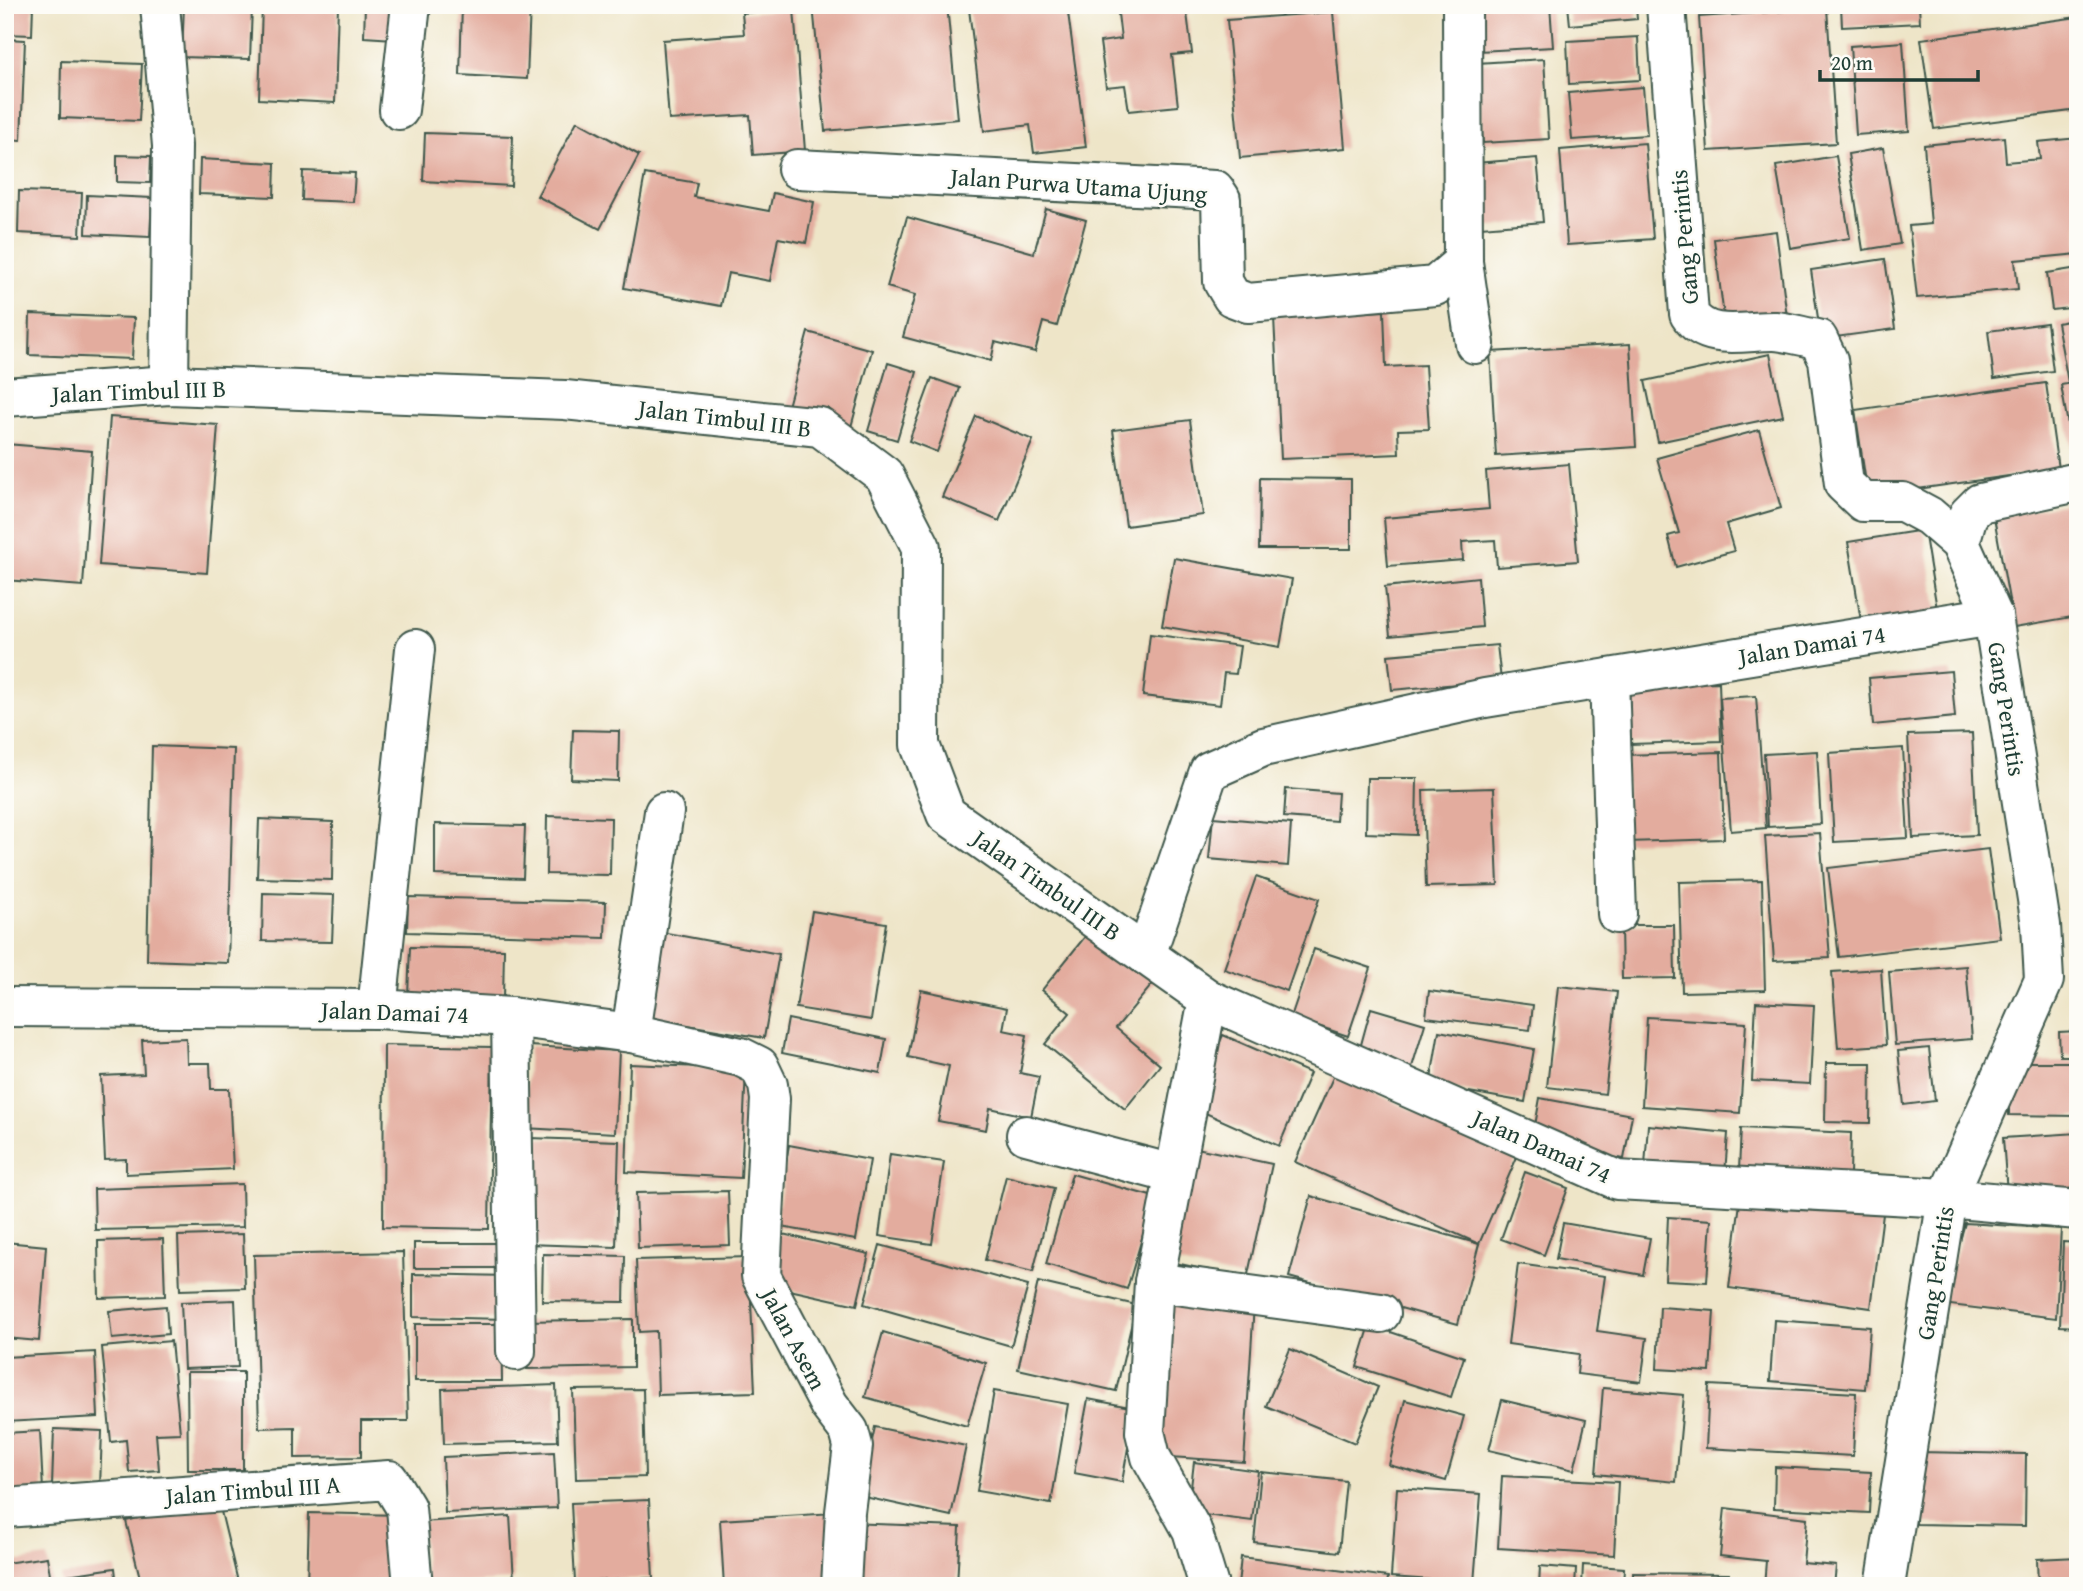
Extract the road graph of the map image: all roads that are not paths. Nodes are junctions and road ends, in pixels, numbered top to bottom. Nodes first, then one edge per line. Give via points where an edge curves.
1 (160, 5) edge
2 (411, 5) edge
3 (1462, 5) edge
4 (1666, 5) edge
5 (399, 110) dead end
6 (797, 169) dead end
7 (1464, 262) junction
8 (1475, 344) dead end
9 (169, 385) junction
10 (5, 397) edge
11 (2078, 482) edge
12 (1960, 543) junction
13 (1993, 616) junction
14 (415, 649) dead end
15 (1609, 678) junction
16 (664, 811) dead end
17 (1617, 914) dead end
18 (1146, 955) junction
19 (1208, 999) junction
20 (5, 1007) edge
21 (377, 1009) junction
22 (511, 1017) junction
23 (631, 1033) junction
24 (768, 1085) joint
25 (1026, 1135) dead end
26 (1173, 1174) junction
27 (1947, 1198) junction
28 (2078, 1210) edge
29 (1154, 1282) junction
30 (1381, 1313) dead end
31 (516, 1351) dead end
32 (5, 1508) edge
33 (413, 1586) edge
34 (841, 1586) edge
35 (1209, 1586) edge
36 (1885, 1586) edge

1 - 9 street via 172,146
2 - 5 street
3 - 7 street
4 - 12 street, Gang Perintis via 1689,314 1693,321 1718,332 1775,331 1818,340 1828,360 1844,484 1863,502 1903,502 1929,516
6 - 7 street, Jalan Purwa Utama Ujung via 1215,190 1221,200 1223,282 1232,297 1248,303 1435,286
7 - 8 street
9 - 10 street, Jalan Timbul III B
9 - 18 street, Jalan Timbul III B via 565,400 820,427 884,475 920,547 919,745 946,814
11 - 12 street via 1980,503 1968,515
12 - 13 street, Gang Perintis
13 - 15 street, Jalan Damai 74
13 - 27 street, Gang Perintis via 2041,925 2044,980
14 - 21 street
15 - 17 street
15 - 18 street, Jalan Damai 74 via 1485,698 1263,747 1209,772
16 - 23 street
18 - 19 street, Jalan Timbul III B
19 - 26 street
19 - 27 street, Jalan Damai 74 via 1617,1180
20 - 21 street, Jalan Damai 74
21 - 22 street, Jalan Damai 74
22 - 23 street, Jalan Damai 74
22 - 31 street
23 - 24 street, Jalan Damai 74 via 741,1057 759,1066
24 - 34 street, Jalan Asem via 761,1276 829,1405 849,1431 853,1446
25 - 26 street
26 - 29 street
27 - 28 street, Jalan Damai 74
27 - 36 street, Gang Perintis
29 - 30 street
29 - 35 street via 1145,1432 1151,1457 1192,1530
32 - 33 street, Jalan Timbul III A via 389,1479 406,1508

